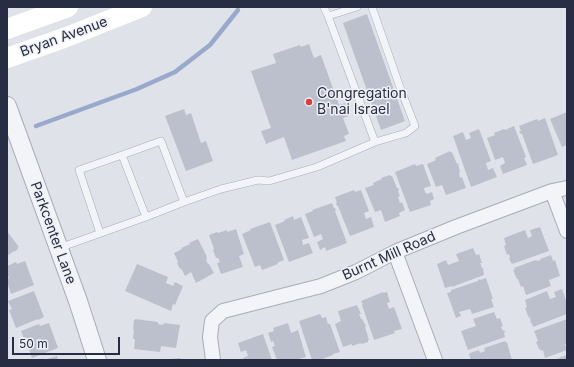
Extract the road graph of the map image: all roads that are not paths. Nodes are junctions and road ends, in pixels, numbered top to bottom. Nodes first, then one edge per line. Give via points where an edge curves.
1 (68, 7) edge
2 (142, 7) edge
3 (324, 7) edge
4 (356, 7) edge
5 (372, 7) edge
6 (328, 16) junction
7 (7, 29) edge
8 (7, 58) edge
9 (7, 106) edge
10 (375, 142) junction
11 (122, 155) junction
12 (567, 188) edge
13 (552, 191) junction
14 (184, 202) junction
15 (146, 217) junction
16 (567, 231) edge
17 (100, 233) junction
18 (59, 248) junction
19 (395, 252) junction
20 (97, 360) edge
21 (213, 360) edge
22 (435, 360) edge

1 - 7 main road, Bryan Avenue
2 - 8 main road, Bryan Avenue
3 - 6 lane
4 - 6 lane
5 - 10 lane via 415,126 406,133
6 - 10 lane
9 - 18 street, Parkcenter Lane
10 - 14 lane via 317,167 269,182 258,180 221,189
11 - 14 lane via 161,141
11 - 15 lane
11 - 17 lane via 79,170
12 - 13 street, Burnt Mill Road
13 - 16 street
13 - 19 street, Burnt Mill Road
14 - 15 lane
15 - 17 lane
17 - 18 lane
18 - 20 street, Parkcenter Lane
19 - 21 street, Burnt Mill Road via 321,286 223,311 212,321 210,337
19 - 22 street

